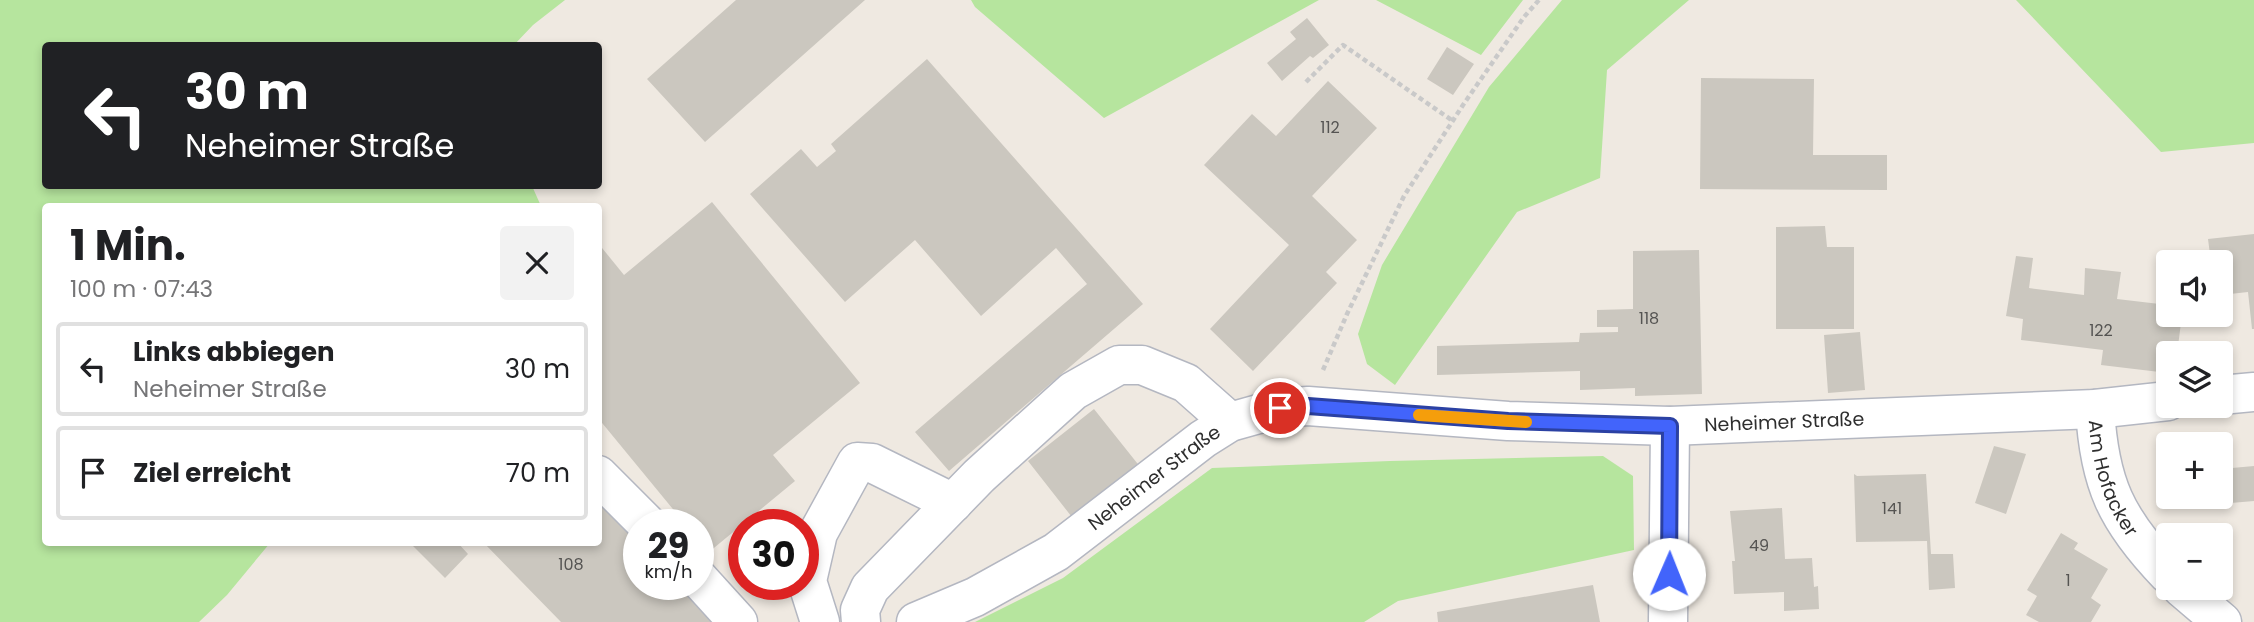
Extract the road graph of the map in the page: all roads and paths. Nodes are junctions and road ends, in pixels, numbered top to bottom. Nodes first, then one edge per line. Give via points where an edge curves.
1 (1539, 0) edge
2 (1306, 82) dead end
3 (1453, 121) junction
4 (2254, 392) edge
5 (2233, 395) edge
6 (2156, 402) edge
7 (1308, 406) junction
8 (2095, 408) junction
9 (1230, 422) junction
10 (1670, 426) junction
11 (602, 479) edge
12 (953, 503) junction
13 (632, 509) edge
14 (2156, 562) edge
15 (714, 596) edge
16 (2196, 600) edge
17 (738, 622) edge
18 (820, 622) edge
19 (861, 622) edge
20 (916, 622) edge
21 (1668, 622) edge
22 (2221, 622) edge

1 - 3 path
2 - 3 path via 1343,45
3 - 7 path via 1404,196
4 - 5 street
6 - 8 street, Neheimer Straße
7 - 9 street, Neheimer Straße via 1280,408
7 - 10 street, Neheimer Straße via 1508,421
8 - 10 street, Neheimer Straße
8 - 14 street, Am Hofacker via 2097,446 2108,488 2142,547
9 - 12 street via 1186,383 1142,365 1119,365 1073,391
9 - 20 street, Neheimer Straße via 1056,552 975,597
10 - 21 street
11 - 13 street
12 - 18 street via 872,463 857,462 818,533 807,581
12 - 19 street via 870,588 860,610
15 - 17 street
16 - 22 street

